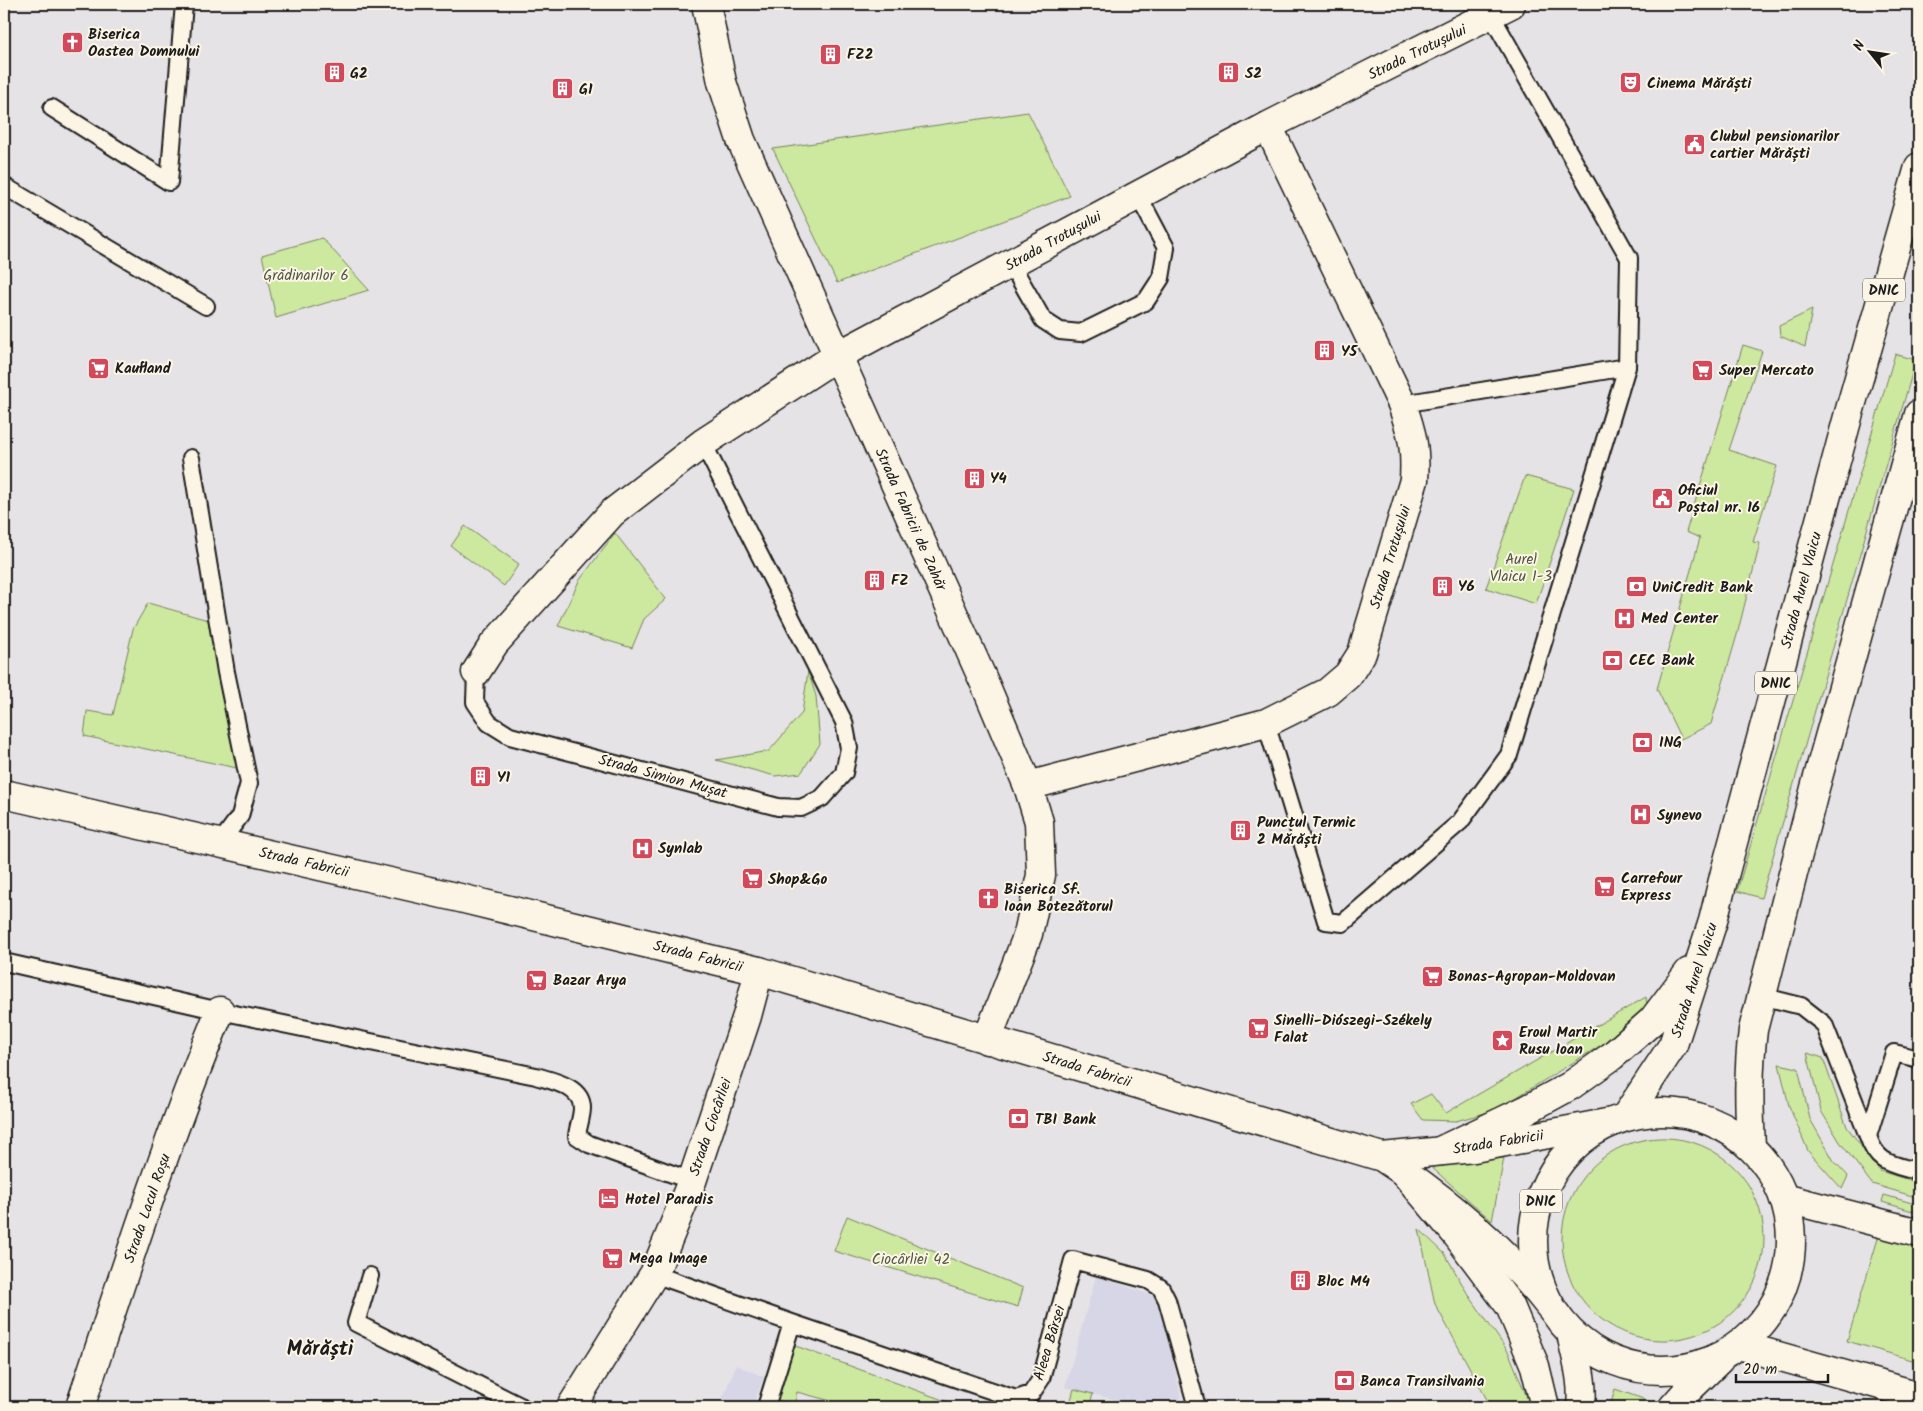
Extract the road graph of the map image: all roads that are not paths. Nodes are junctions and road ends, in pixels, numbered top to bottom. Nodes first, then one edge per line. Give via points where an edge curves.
1 (184, 4) edge
2 (706, 4) edge
3 (1501, 9) edge
4 (52, 108) dead end
5 (1268, 126) junction
6 (1919, 167) edge
7 (4, 186) edge
8 (1138, 195) junction
9 (1011, 264) junction
10 (206, 306) dead end
11 (837, 356) junction
12 (1626, 367) junction
13 (1402, 404) junction
14 (1919, 414) edge
15 (703, 443) junction
16 (191, 458) dead end
17 (476, 672) joint
18 (1266, 723) junction
19 (1028, 786) junction
20 (4, 794) edge
21 (220, 843) junction
22 (1704, 953) junction
23 (4, 962) edge
24 (759, 971) junction
25 (1762, 996) junction
26 (220, 1011) junction
27 (988, 1040) junction
28 (1919, 1059) edge
29 (1619, 1119) junction
30 (1868, 1136) junction
31 (1751, 1147) junction
32 (1440, 1151) junction
33 (1393, 1164) junction
34 (1919, 1172) edge
35 (692, 1181) junction
36 (1784, 1198) junction
37 (1919, 1233) edge
38 (654, 1274) junction
39 (370, 1276) dead end
40 (1551, 1308) junction
41 (792, 1323) junction
42 (1571, 1333) junction
43 (1733, 1348) junction
44 (1919, 1396) edge
45 (1015, 1403) edge
46 (80, 1407) edge
47 (522, 1407) edge
48 (571, 1407) edge
49 (766, 1407) edge
50 (1197, 1407) edge
51 (1545, 1407) edge
52 (1581, 1407) edge
53 (1673, 1407) edge

1 - 4 lane via 169,182
2 - 11 main road, Strada Fabricii de Zahăr via 722,82 741,140
3 - 5 main road, Strada Trotușului
3 - 12 lane via 1629,258
5 - 8 main road, Strada Trotușului
5 - 13 main road, Strada Trotușului
6 - 22 main road, Strada Aurel Vlaicu / DN1C via 1849,413
7 - 10 lane
8 - 9 main road, Strada Trotușului
8 - 9 lane via 1166,248 1161,278 1146,301 1081,333 1060,331 1043,320
9 - 11 main road, Strada Trotușului
11 - 15 main road, Strada Simion Mușat
11 - 19 main road, Strada Fabricii de Zahăr
12 - 13 lane
12 - 18 lane via 1509,755 1460,822 1343,923 1326,921
13 - 18 main road, Strada Trotușului via 1412,434 1414,480 1362,653 1348,675 1328,692
14 - 25 main road via 1815,788
15 - 17 main road, Strada Simion Mușat via 612,512 494,644
15 - 17 lane, Strada Simion Mușat via 844,722 849,748 844,773 822,798 801,808 778,807 510,736 489,723 475,702
16 - 21 lane via 226,672 249,783 240,816
18 - 19 main road, Strada Trotușului
19 - 27 main road, Strada Fabricii de Zahăr via 1039,822 1042,875 1028,934
20 - 21 main road, Strada Fabricii
21 - 24 main road, Strada Fabricii
22 - 29 main road, Strada Aurel Vlaicu / DN1C via 1673,1045
22 - 32 main road via 1652,1022 1612,1056 1570,1086
23 - 26 lane
24 - 27 main road, Strada Fabricii
24 - 35 main road, Strada Ciocârliei
25 - 30 lane via 1801,1006 1824,1024
25 - 31 main road via 1749,1063
26 - 35 lane via 562,1084 578,1094 582,1107 578,1136 589,1144
26 - 46 main road, Strada Lacul Roșu via 145,1210
27 - 33 main road, Strada Fabricii
28 - 30 lane via 1894,1053
29 - 31 main road, DN1C via 1652,1111 1679,1112 1730,1130
29 - 32 main road, Strada Fabricii via 1474,1148
29 - 40 main road, DN1C via 1585,1137 1562,1159 1545,1186 1536,1217 1533,1248
30 - 34 lane via 1872,1149 1883,1161
31 - 36 main road, DN1C via 1770,1170
32 - 33 main road, Strada Fabricii
33 - 40 main road, Strada Fabricii via 1427,1187 1504,1254
33 - 51 main road via 1456,1234 1510,1306 1535,1366
35 - 38 main road, Strada Ciocârliei
36 - 37 main road
36 - 43 main road, DN1C via 1790,1227 1790,1257 1782,1287 1761,1326
38 - 41 lane, Aleea Bârsei
38 - 48 main road, Strada Ciocârliei
39 - 47 lane via 356,1323
40 - 42 main road, DN1C
41 - 45 lane, Aleea Bârsei
41 - 49 lane
42 - 43 main road, DN1C via 1593,1350 1618,1362 1646,1369 1702,1364
42 - 52 main road, DN1C via 1583,1391
43 - 44 main road
43 - 53 main road, DN1C
45 - 50 lane, Aleea Bârsei via 1031,1394 1041,1379 1074,1260 1148,1280 1161,1288

